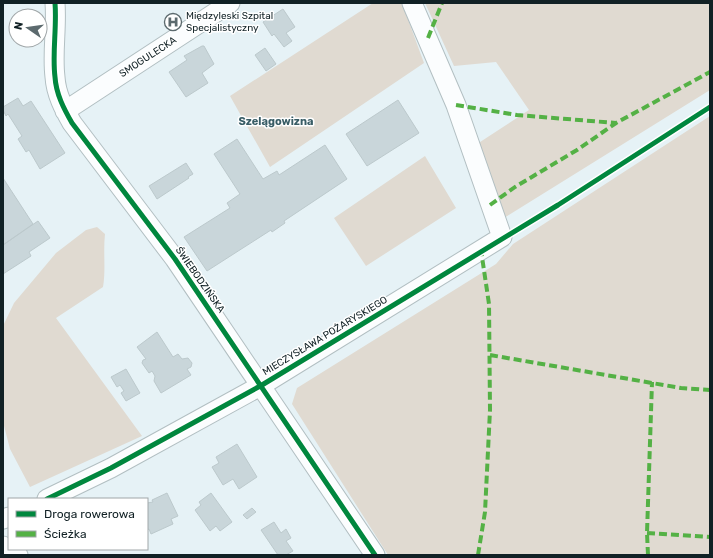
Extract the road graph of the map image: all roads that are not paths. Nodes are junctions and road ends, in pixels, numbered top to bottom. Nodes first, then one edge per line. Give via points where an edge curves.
1 (55, 3) edge
2 (230, 3) edge
3 (412, 3) edge
4 (65, 111) junction
5 (262, 385) junction
6 (49, 498) edge
7 (375, 555) edge

1 - 4 street, ŚWIEBODZIŃSKA via 55,78
2 - 4 street, SMOGULECKA
3 - 5 street, MIECZYSŁAWA POŻARYSKIEGO via 456,105 502,237
4 - 5 street, ŚWIEBODZIŃSKA via 175,259
5 - 6 street, MIECZYSŁAWA POŻARYSKIEGO via 111,468
5 - 7 street, ŚWIEBODZIŃSKA

